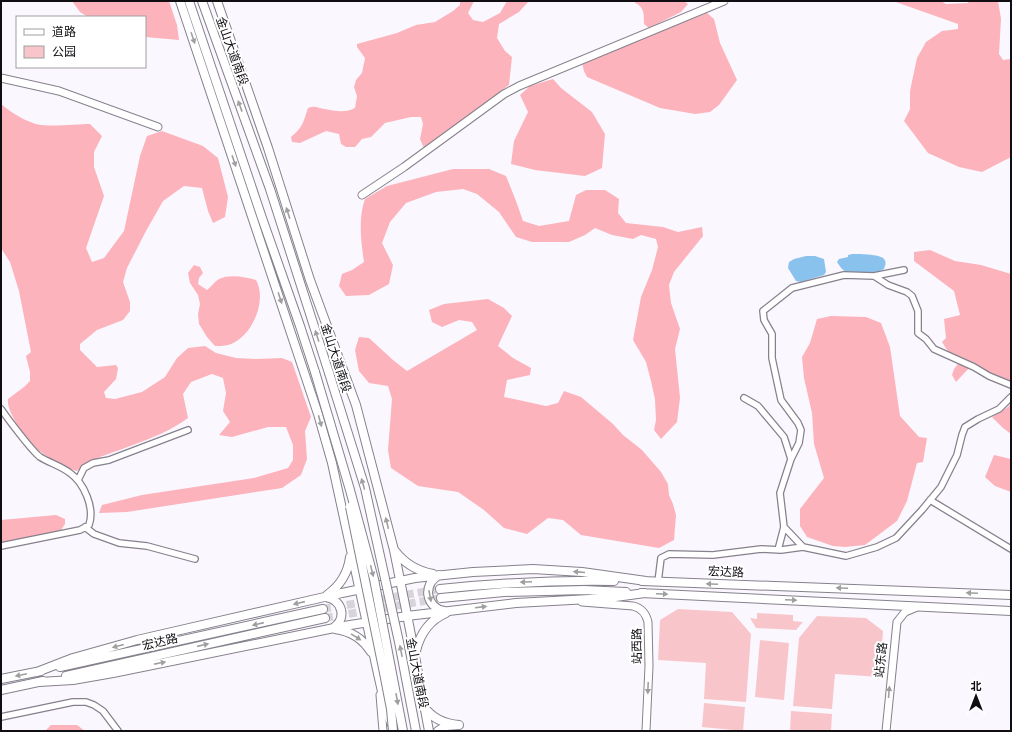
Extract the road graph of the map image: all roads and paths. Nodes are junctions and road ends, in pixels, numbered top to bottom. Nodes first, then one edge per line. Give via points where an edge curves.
1 (180, 1) edge
2 (189, 1) edge
3 (202, 1) edge
4 (217, 1) edge
5 (724, 1) edge
6 (1, 78) edge
7 (158, 127) dead end
8 (362, 195) dead end
9 (278, 214) junction
10 (262, 218) junction
11 (904, 270) dead end
12 (874, 276) junction
13 (310, 280) junction
14 (276, 284) junction
15 (1011, 385) edge
16 (1011, 397) edge
17 (744, 398) dead end
18 (1, 409) edge
19 (188, 430) dead end
20 (791, 460) junction
21 (342, 462) junction
22 (78, 480) junction
23 (930, 500) junction
24 (85, 527) junction
25 (784, 527) junction
26 (1, 546) edge
27 (350, 546) junction
28 (803, 547) junction
29 (394, 550) junction
30 (778, 550) junction
31 (1011, 550) edge
32 (195, 559) dead end
33 (443, 575) junction
34 (401, 581) junction
35 (646, 581) junction
36 (658, 582) junction
37 (440, 589) tunnel mouth
38 (359, 590) junction
39 (645, 593) junction
40 (1011, 595) edge
41 (324, 597) junction
42 (441, 598) tunnel mouth
43 (572, 600) junction
44 (922, 606) junction
45 (323, 609) tunnel mouth
46 (1011, 610) edge
47 (450, 611) junction
48 (407, 616) junction
49 (325, 618) tunnel mouth
50 (366, 622) junction
51 (329, 629) junction
52 (415, 656) junction
53 (374, 658) junction
54 (37, 672) junction
55 (378, 674) junction
56 (1, 679) edge
57 (39, 682) junction
58 (1, 690) edge
59 (424, 706) junction
60 (1, 717) edge
61 (118, 731) edge
62 (383, 731) edge
63 (393, 731) edge
64 (403, 731) edge
65 (416, 731) edge
66 (429, 731) edge
67 (438, 731) edge
68 (646, 731) edge
69 (886, 731) edge

1 -> 14 main road
2 - 10 main road, 金山大道南段
9 -> 3 main road, 金山大道南段
13 -> 4 main road
5 - 8 street via 518,86
6 - 7 street via 59,91
9 - 13 main road
65 -> 9 main road, 金山大道南段, bridge via 365,488
10 - 14 main road
10 - 21 main road, 金山大道南段, bridge via 300,326
11 - 12 street
12 - 15 street via 912,296 918,311 918,333 926,338 934,349
12 - 20 street via 844,275 792,288 763,311 764,320 772,334 772,358 781,400 801,430 800,443
29 -> 13 main road via 356,405
14 -> 27 main road via 332,463
16 - 23 street via 999,409 965,427 957,455 941,487
17 - 20 street via 758,406 784,437
18 - 22 street via 39,456 70,472
19 - 22 street via 109,460 93,463 84,468
20 - 25 street via 780,493
21 - 63 main road, bridge via 391,709
21 -> 64 main road, 金山大道南段, bridge via 374,579
22 - 24 street via 91,513
23 - 28 street via 896,538 877,547 846,556
23 - 31 street
24 - 26 street
24 - 32 street via 94,534 119,543 147,546
25 - 28 street
25 - 30 street
27 - 38 main road
27 - 41 main road via 349,562 344,577 337,587
28 - 30 street
29 - 33 main road via 416,569
29 - 34 main road
30 - 36 street via 761,549 713,555 669,554 661,558
33 - 34 main road
35 -> 33 main road via 582,572 533,569
33 -> 47 main road via 431,582 428,596 433,606 439,610
34 - 38 main road
34 - 48 main road
35 - 36 main road, 宏达路
35 -> 37 main road, 宏达路 via 504,583
40 -> 36 main road, 宏达路
38 - 41 main road
38 - 50 main road
39 - 42 main road, 宏达路 via 584,590 504,592
39 - 43 main road
39 -> 44 main road, 宏达路
41 - 51 main road via 336,601 342,610 339,623
41 -> 54 main road via 137,640 73,658
47 -> 43 main road via 516,603
43 -> 68 street, 站西路 via 633,606 646,615
44 - 46 main road, 宏达路
69 -> 44 street, 站东路 via 897,622 909,610
45 -> 54 main road, 宏达路
47 - 48 main road
47 - 52 main road via 429,625 419,639
48 - 50 main road
48 - 52 main road
57 -> 49 main road, 宏达路
50 - 51 main road
50 - 53 main road
51 -> 53 main road via 344,631 358,638
57 -> 51 main road via 73,680 113,673
52 - 59 main road
53 - 55 main road
54 -> 56 main road, 宏达路
55 - 62 street
55 - 63 main road
57 - 58 main road, 宏达路
59 - 66 main road
59 - 67 main road via 440,721 459,725 446,726
60 - 61 street via 73,702 86,702 103,711

